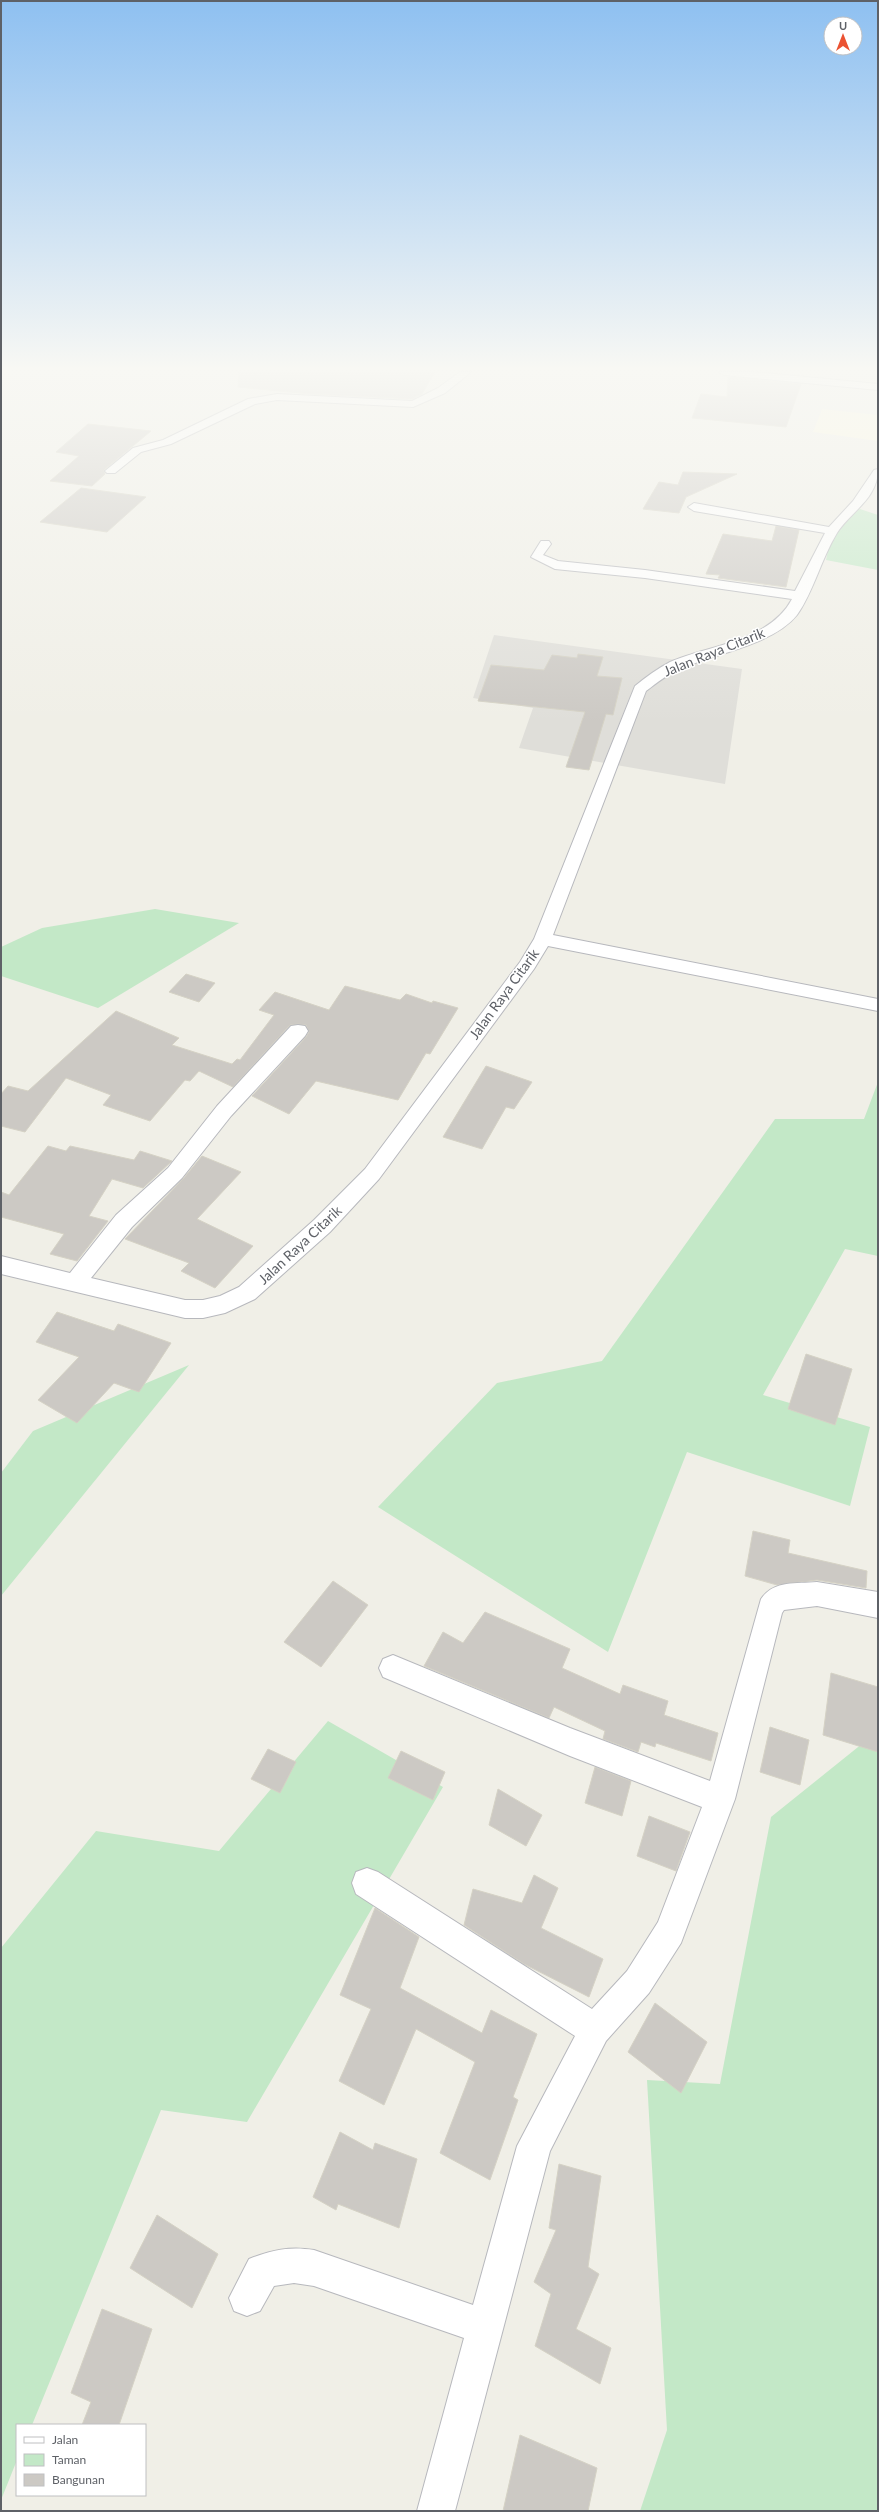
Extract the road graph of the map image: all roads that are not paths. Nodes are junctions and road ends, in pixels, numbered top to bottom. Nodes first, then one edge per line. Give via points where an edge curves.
1 (867, 489) edge
2 (694, 507) dead end
3 (832, 531) junction
4 (545, 544) dead end
5 (800, 596) junction
6 (543, 939) junction
7 (878, 1005) edge
8 (298, 1031) dead end
9 (1, 1265) edge
10 (75, 1282) junction
11 (878, 1605) edge
12 (393, 1668) dead end
13 (720, 1799) junction
14 (367, 1883) dead end
15 (595, 2030) junction
16 (247, 2298) dead end
17 (486, 2328) junction
18 (436, 2511) edge

1 - 3 street, Jalan Raya Citarik via 858,503
2 - 3 street
3 - 5 street, Jalan Raya Citarik
4 - 5 street via 537,557 555,565 645,574
5 - 6 street, Jalan Raya Citarik via 791,613 782,622 749,639 670,668 652,677 640,689
6 - 7 street
6 - 10 street, Jalan Raya Citarik via 528,965 372,1174 322,1226 247,1293 225,1304 203,1309 185,1309
8 - 10 street via 224,1111 175,1174 124,1221
9 - 10 street, Jalan Raya Citarik
11 - 13 street via 817,1594 777,1598 770,1608
12 - 13 street via 570,1742
13 - 15 street via 670,1932 638,1982
14 - 15 street
15 - 17 street via 534,2146
16 - 17 street via 262,2272 277,2266 296,2264
17 - 18 street

